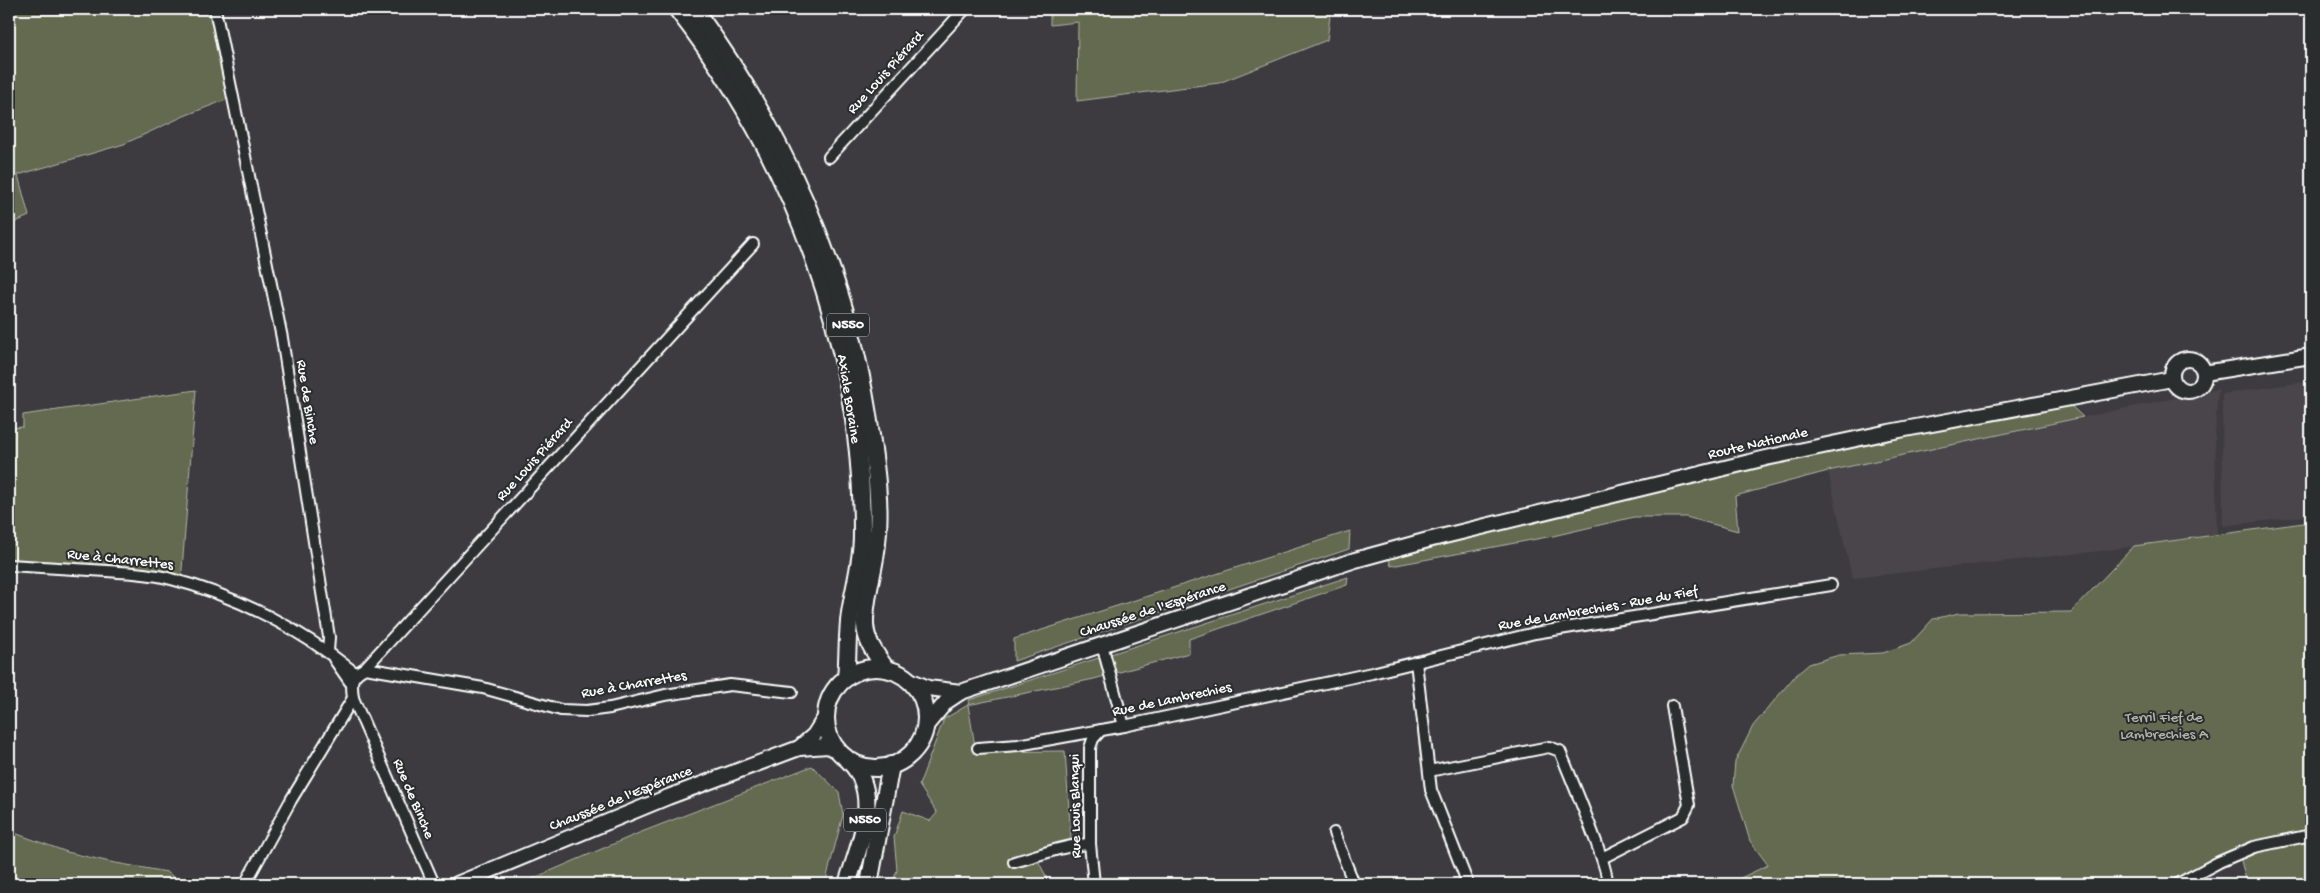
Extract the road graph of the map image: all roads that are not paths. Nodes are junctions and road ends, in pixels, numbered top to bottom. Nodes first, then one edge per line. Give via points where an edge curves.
1 (215, 9) edge
2 (676, 9) edge
3 (694, 9) edge
4 (965, 9) edge
5 (829, 157) dead end
6 (753, 244) dead end
7 (2311, 356) edge
8 (2204, 373) junction
9 (2172, 378) junction
10 (1355, 560) joint
11 (9, 565) edge
12 (1832, 585) dead end
13 (1099, 645) junction
14 (330, 653) junction
15 (1416, 662) junction
16 (365, 668) junction
17 (886, 669) junction
18 (1372, 673) joint
19 (353, 677) junction
20 (846, 678) junction
21 (907, 679) junction
22 (792, 692) dead end
23 (961, 692) junction
24 (353, 698) junction
25 (1672, 706) dead end
26 (826, 716) junction
27 (1124, 726) junction
28 (925, 727) junction
29 (1101, 730) junction
30 (799, 748) junction
31 (978, 748) dead end
32 (844, 756) junction
33 (892, 765) junction
34 (1429, 771) junction
35 (1334, 833) dead end
36 (2311, 835) edge
37 (1090, 844) junction
38 (1602, 858) junction
39 (1014, 862) dead end
40 (245, 884) edge
41 (434, 884) edge
42 (457, 884) edge
43 (847, 884) edge
44 (869, 884) edge
45 (1094, 884) edge
46 (1354, 884) edge
47 (1468, 884) edge
48 (1607, 884) edge
49 (2178, 884) edge

1 - 14 street, Rue de Binche via 282,338
2 - 20 highway, Axiale Boraine / N550 via 748,113 774,160 833,317 853,422 862,536 850,620
3 - 17 highway, Axiale Boraine / N550 via 767,122 789,164 843,306 868,415 878,508 878,541 865,626 869,645
4 - 5 street, Rue Louis Piérard
6 - 16 street, Rue Louis Piérard
7 - 8 main road
8 - 9 main road via 2198,387 2188,391 2178,387
8 - 9 main road via 2196,361 2187,359 2175,365
9 - 10 main road, Route Nationale via 1766,458
10 - 13 main road, Chaussée de l'Espérance
11 - 14 street, Rue à Charrettes via 170,578 261,612
12 - 15 street, Rue de Lambrechies - Rue du Fief via 1536,633
13 - 23 main road, Chaussée de l'Espérance
13 - 27 street via 1104,652
14 - 19 street via 335,662
15 - 18 street, Rue de Lambrechies - Rue du Fief
15 - 34 street
16 - 19 street, Rue Louis Piérard
16 - 22 street, Rue à Charrettes via 483,688 561,710 610,708 730,685
17 - 20 highway, N550 via 866,668
17 - 21 highway, N550
18 - 27 street, Rue de Lambrechies
19 - 24 street
20 - 26 highway, N550 via 832,694
21 - 23 main road via 928,688
21 - 28 highway, N550 via 924,703
23 - 28 main road via 941,706
24 - 40 street
24 - 41 street, Rue de Binche
25 - 38 street via 1689,805 1683,817
26 - 30 main road via 814,735
26 - 32 highway, N550 via 828,733
27 - 29 street, Rue de Lambrechies
28 - 33 highway, N550 via 915,749
29 - 31 street, Rue de Lambrechies via 1026,744
29 - 37 street, Rue Louis Blanqui via 1090,748
30 - 32 main road via 828,746
30 - 42 main road, Chaussée de l'Espérance
32 - 33 highway, N550 via 867,767
32 - 43 highway, N550 via 863,780 867,810
33 - 44 highway, N550
34 - 38 street via 1555,748 1560,752
34 - 47 street via 1431,790
35 - 46 street
36 - 49 street via 2254,847
37 - 39 street via 1068,846
37 - 45 street, Rue Louis Blanqui
38 - 48 street via 1609,878

